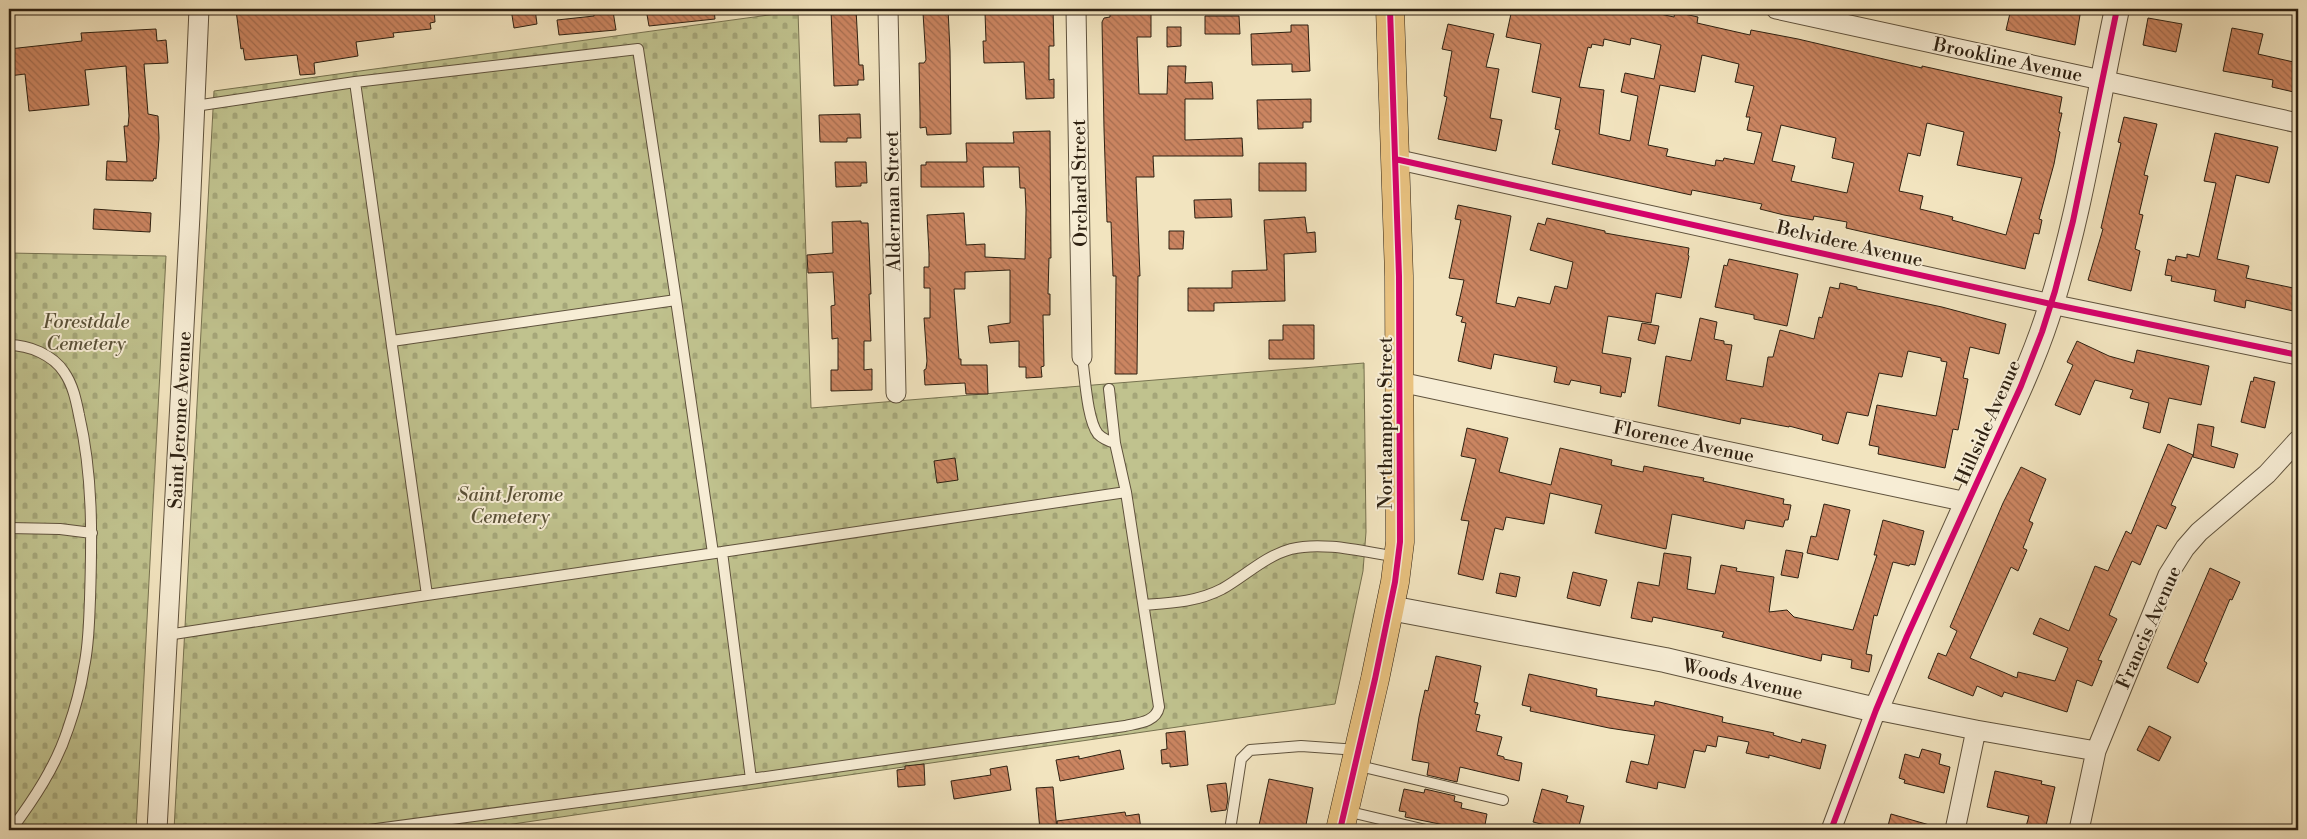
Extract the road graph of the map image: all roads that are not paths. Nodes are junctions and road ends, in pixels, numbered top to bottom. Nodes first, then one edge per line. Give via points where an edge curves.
1 (199, 9) edge
2 (888, 9) edge
3 (1076, 9) edge
4 (1390, 9) edge
5 (1776, 9) edge
6 (2117, 9) edge
7 (2102, 80) junction
8 (355, 82) junction
9 (195, 106) junction
10 (2298, 123) edge
11 (1395, 159) junction
12 (676, 300) junction
13 (2051, 304) junction
14 (392, 341) junction
15 (9, 345) edge
16 (2298, 356) edge
17 (1082, 357) joint
18 (1400, 382) junction
19 (1109, 389) dead end
20 (896, 394) dead end
21 (2298, 440) edge
22 (1115, 443) junction
23 (1126, 492) junction
24 (1968, 502) junction
25 (9, 528) edge
26 (92, 533) junction
27 (718, 552) junction
28 (1398, 557) junction
29 (427, 596) junction
30 (1144, 605) junction
31 (1390, 608) junction
32 (167, 635) junction
33 (1876, 710) junction
34 (1976, 730) junction
35 (2096, 751) junction
36 (1357, 757) junction
37 (751, 779) junction
38 (1503, 800) dead end
39 (1343, 821) edge
40 (11, 830) edge
41 (157, 830) edge
42 (369, 830) edge
43 (1230, 830) edge
44 (1426, 830) edge
45 (1831, 830) edge
46 (1955, 830) edge
47 (2080, 830) edge

1 - 9 street, Saint Jerome Avenue
2 - 20 street, Alderman Street
3 - 17 street, Orchard Street
4 - 11 main road, Northampton Street
5 - 7 street, Brookline Avenue
6 - 7 street, Hillside Avenue
7 - 10 street, Brookline Avenue
7 - 13 street, Hillside Avenue via 2073,221
8 - 9 lane
8 - 12 lane via 638,49
8 - 14 lane
9 - 32 street, Saint Jerome Avenue
11 - 13 street, Belvidere Avenue
11 - 18 main road, Northampton Street
12 - 14 lane
12 - 27 lane
13 - 16 street, Belvidere Avenue
13 - 24 street, Hillside Avenue via 2021,386
14 - 29 lane
15 - 26 lane via 32,348 47,356 64,371 74,390 83,431
17 - 22 lane via 1092,423 1106,441
18 - 24 street, Florence Avenue
18 - 28 main road, Northampton Street
19 - 22 lane
21 - 35 street, Francis Avenue via 2268,474 2214,518 2184,548 2168,575
22 - 23 lane
23 - 27 lane
23 - 30 lane
24 - 33 street, Hillside Avenue
25 - 26 lane
26 - 40 lane via 88,638 78,693 59,752
27 - 29 lane
27 - 37 lane
28 - 30 lane via 1328,548 1290,549 1210,594 1179,602
28 - 31 main road, Northampton Street
29 - 32 lane
30 - 37 lane via 1159,707 1157,714 1149,720
31 - 33 street, Woods Avenue via 1665,660
31 - 36 main road, Northampton Street
32 - 41 street, Saint Jerome Avenue
33 - 34 street, Woods Avenue
33 - 45 street, Hillside Avenue
34 - 35 street, Woods Avenue
34 - 46 street
35 - 47 street, Francis Avenue
36 - 38 lane
36 - 39 main road, Northampton Street
36 - 43 lane via 1301,746 1250,750 1241,759
37 - 42 lane
39 - 44 lane

